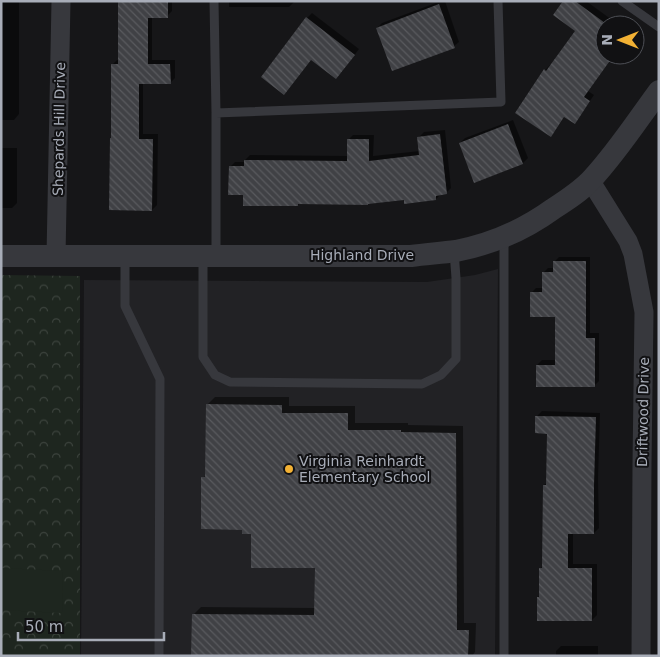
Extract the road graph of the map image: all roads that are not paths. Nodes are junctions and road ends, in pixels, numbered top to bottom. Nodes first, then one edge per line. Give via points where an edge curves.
1 (62, 1) edge
2 (214, 1) edge
3 (498, 1) edge
4 (622, 1) edge
5 (659, 27) edge
6 (659, 91) edge
7 (216, 113) junction
8 (590, 180) junction
9 (504, 237) junction
10 (454, 251) junction
11 (125, 255) junction
12 (209, 255) junction
13 (1, 256) edge
14 (56, 256) junction
15 (160, 656) edge
16 (504, 656) edge
17 (641, 656) edge

1 - 14 street, Shepards Hill Drive
2 - 7 lane
3 - 7 lane via 501,102
4 - 5 lane
6 - 8 street, Highland Drive
7 - 12 lane
8 - 9 street, Highland Drive via 544,216
8 - 17 street, Driftwood Drive via 633,254 644,312
9 - 10 street, Highland Drive
9 - 16 lane
10 - 12 street, Highland Drive via 411,256
10 - 12 lane via 456,359 441,375 422,384 230,382 215,375 203,357
11 - 12 street, Highland Drive
11 - 14 street, Highland Drive
11 - 15 lane via 125,306 160,379
13 - 14 street, Highland Drive

